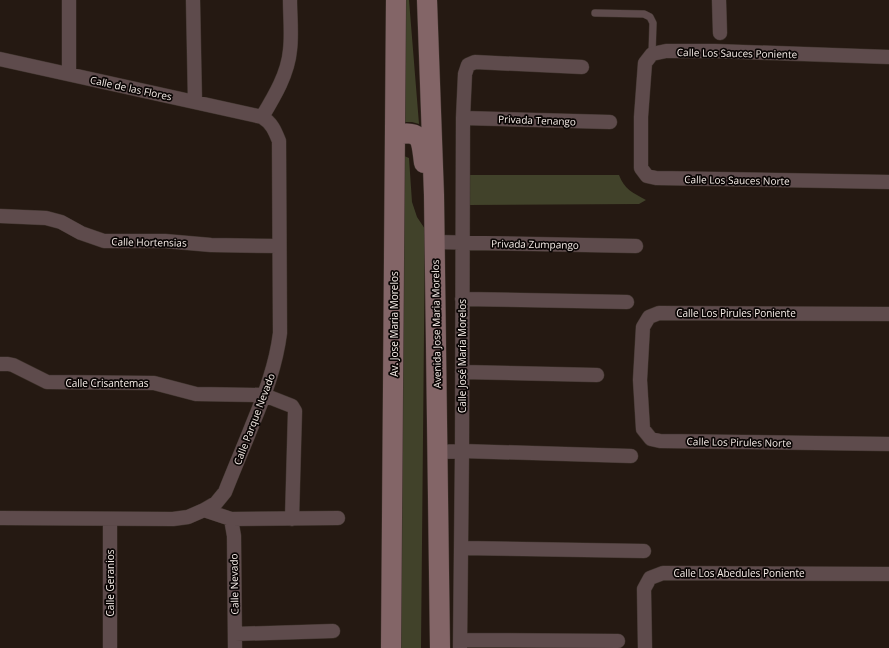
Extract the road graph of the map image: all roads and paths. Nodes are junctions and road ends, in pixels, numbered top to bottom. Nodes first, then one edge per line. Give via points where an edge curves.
1 (69, 0) edge
2 (193, 0) edge
3 (290, 0) edge
4 (396, 0) edge
5 (427, 0) edge
6 (719, 0) edge
7 (595, 13) dead end
8 (720, 33) dead end
9 (652, 54) junction
10 (889, 57) edge
11 (0, 59) edge
12 (582, 67) dead end
13 (68, 74) junction
14 (195, 102) junction
15 (262, 117) junction
16 (463, 118) junction
17 (610, 122) dead end
18 (395, 135) junction
19 (889, 182) edge
20 (434, 195) junction
21 (0, 216) edge
22 (435, 242) junction
23 (462, 243) junction
24 (279, 246) junction
25 (636, 246) dead end
26 (462, 299) junction
27 (627, 302) dead end
28 (889, 314) edge
29 (0, 364) edge
30 (462, 372) junction
31 (597, 374) dead end
32 (640, 380) joint
33 (264, 395) junction
34 (889, 444) edge
35 (462, 451) junction
36 (438, 452) junction
37 (631, 456) dead end
38 (204, 510) junction
39 (0, 518) edge
40 (338, 518) dead end
41 (110, 519) junction
42 (292, 519) junction
43 (231, 520) junction
44 (461, 548) junction
45 (644, 551) dead end
46 (889, 574) edge
47 (333, 632) dead end
48 (235, 634) junction
49 (618, 641) dead end
50 (645, 642) edge
51 (460, 644) edge
52 (550, 644) edge
53 (110, 648) edge
54 (235, 648) edge
55 (391, 648) edge
56 (440, 648) edge

1 - 13 street
2 - 14 street
3 - 15 street via 291,49 288,66
4 - 18 main road, Av. Jose Maria Morelos
5 - 20 main road, Avenida Jose Maria Morelos
6 - 8 street
7 - 9 lane via 644,14 650,17 653,23
9 - 10 street, Calle Los Sauces Poniente via 666,51 701,51
9 - 19 street, Calle Los Sauces Norte via 645,63 640,117 641,168 646,176
11 - 13 street, Calle de las Flores
12 - 16 street, Calle José María Morelos via 475,62 468,65 465,74
13 - 14 street, Calle de las Flores
14 - 15 street, Calle de las Flores
15 - 24 street, Calle Parque Nevado via 276,132 279,142
16 - 17 street, Privada Tenango
16 - 23 street, Calle José María Morelos
18 - 20 main road via 415,135 422,141 426,177
18 - 55 main road, Av. Jose Maria Morelos
20 - 22 main road, Avenida Jose Maria Morelos
21 - 24 street, Calle Hortensias via 46,218 104,241
22 - 23 street, Privada Zumpango
22 - 36 main road, Avenida Jose Maria Morelos
23 - 25 street, Privada Zumpango
23 - 26 street, Calle José María Morelos
24 - 33 street, Calle Parque Nevado via 280,333
26 - 27 street
26 - 30 street, Calle José María Morelos
28 - 32 street, Calle Los Pirules Poniente via 659,313 649,317 643,327
29 - 33 street, Calle Crisantemas via 8,364 54,383 154,383 196,394
30 - 31 street
30 - 35 street, Calle José María Morelos
32 - 34 street, Calle Los Pirules Norte via 643,429 651,439
33 - 38 street, Calle Parque Nevado via 225,492 216,503
33 - 42 street via 292,406 295,411
35 - 36 street
35 - 37 street
35 - 44 street, Calle José María Morelos
36 - 56 main road, Avenida Jose Maria Morelos
38 - 41 street, Calle Parque Nevado via 188,517 173,519
38 - 43 street
39 - 41 street, Calle Parque Nevado
40 - 42 street
41 - 53 street, Calle Geranios
42 - 43 street
43 - 48 street, Calle Nevado via 234,536
44 - 45 street
44 - 51 street, Calle José María Morelos
46 - 50 street, Calle Los Abedules Poniente via 663,573 650,578 644,589
47 - 48 street
48 - 54 street, Calle Nevado
49 - 52 street
51 - 52 street

